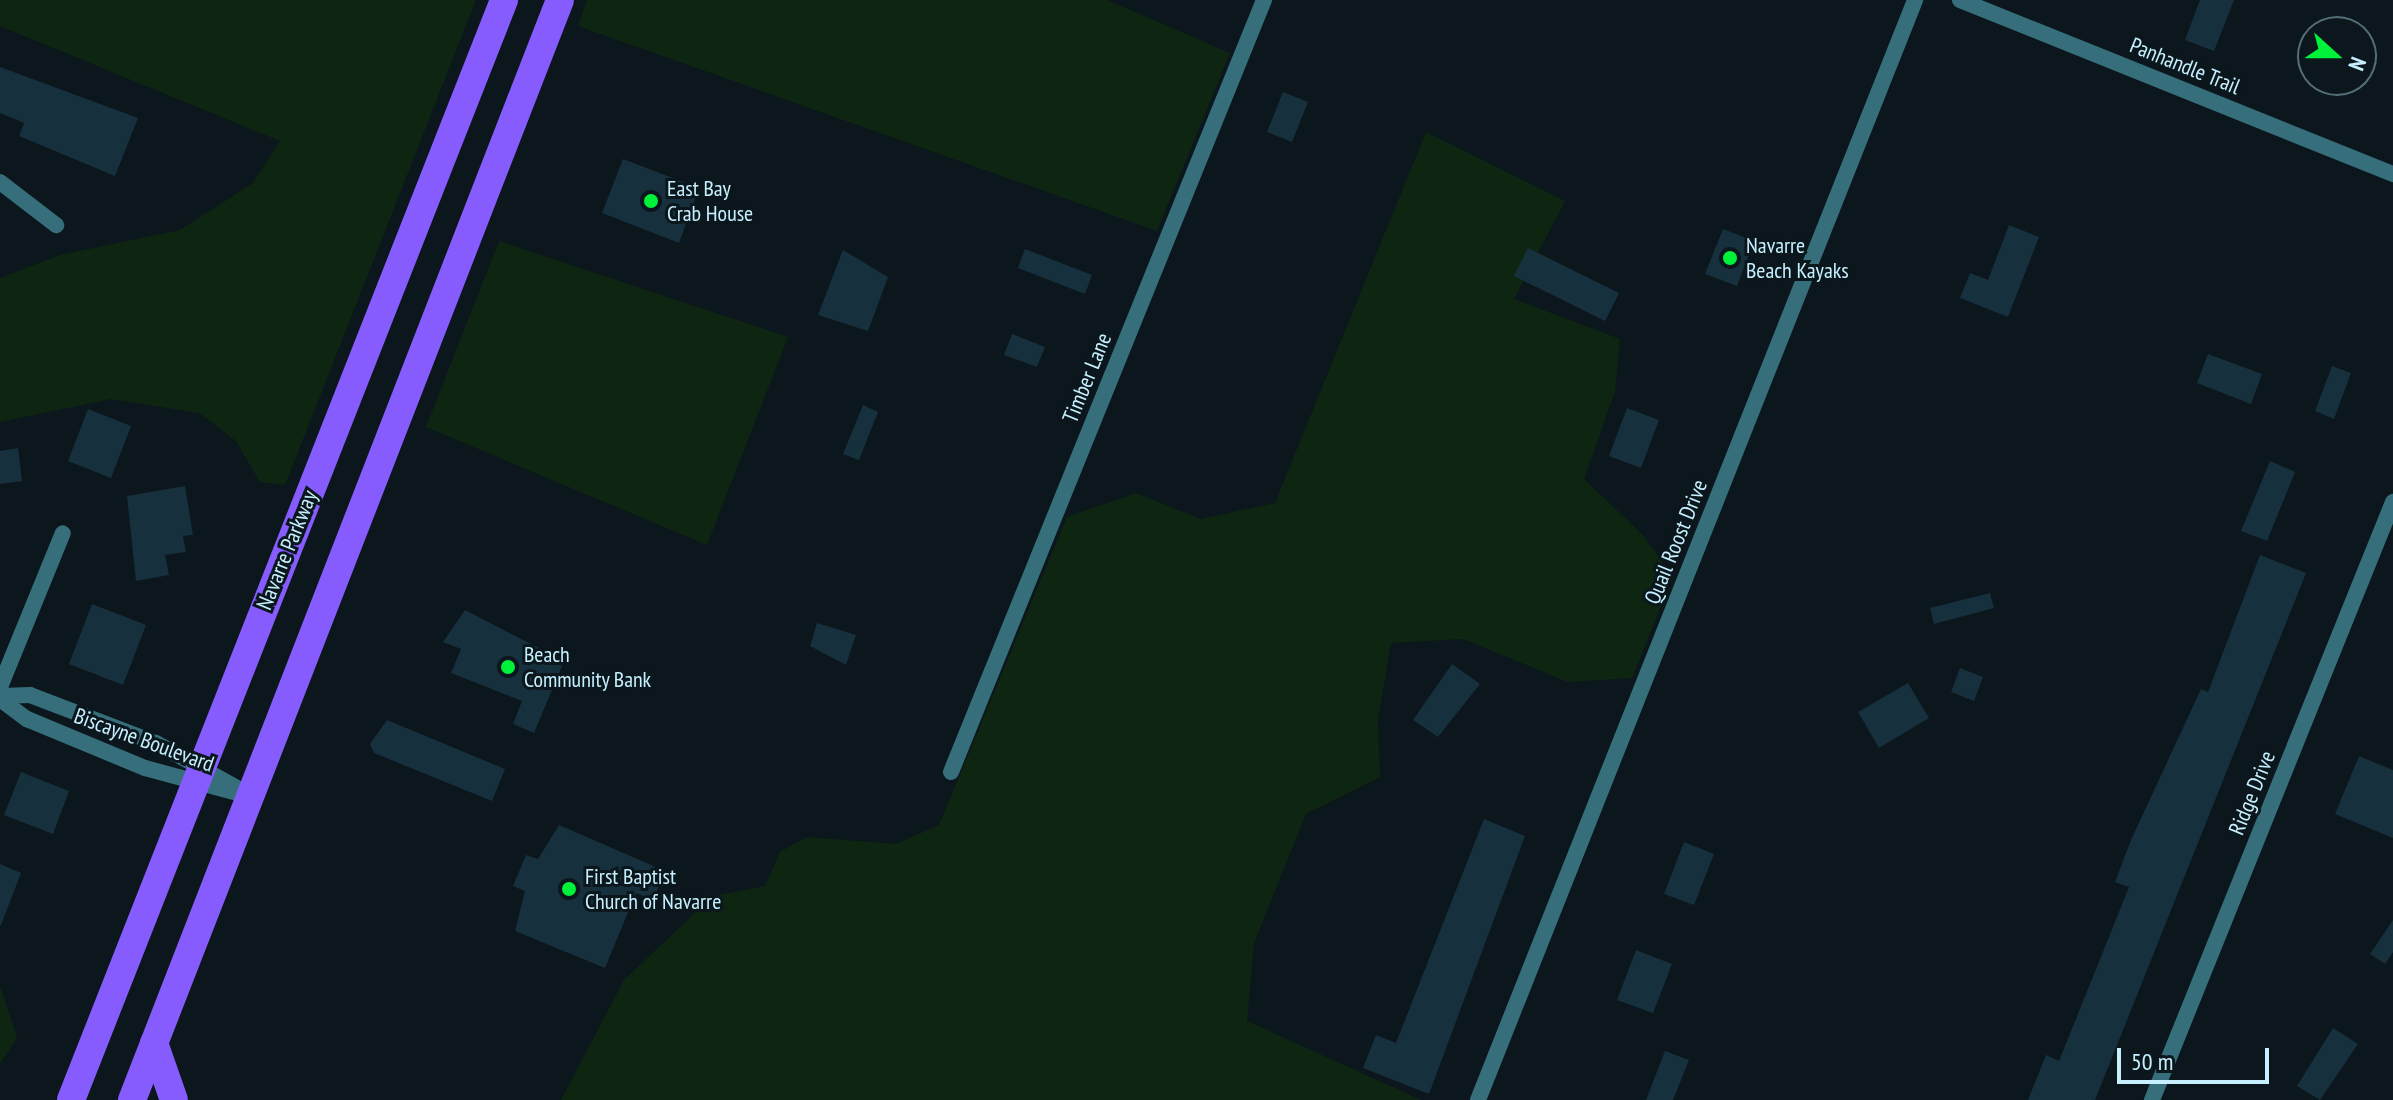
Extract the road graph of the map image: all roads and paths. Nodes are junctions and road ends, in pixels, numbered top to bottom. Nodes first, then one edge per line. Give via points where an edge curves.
1 (504, 0) edge
2 (560, 0) edge
3 (1264, 0) edge
4 (1915, 0) edge
5 (1960, 0) edge
6 (2393, 174) edge
7 (0, 182) edge
8 (56, 225) dead end
9 (2393, 502) edge
10 (63, 533) dead end
11 (0, 687) edge
12 (0, 697) edge
13 (951, 772) dead end
14 (197, 776) junction
15 (250, 795) junction
16 (154, 1043) junction
17 (71, 1100) edge
18 (132, 1100) edge
19 (174, 1100) edge
20 (1478, 1100) edge
21 (2152, 1100) edge

1 - 14 highway, Navarre Parkway
2 - 15 highway
3 - 13 street, Timber Lane
4 - 20 street, Quail Roost Drive
5 - 6 street, Panhandle Trail
7 - 8 street
9 - 21 street, Ridge Drive
10 - 11 street
12 - 14 street, Biscayne Boulevard via 27,719
12 - 14 street, Biscayne Boulevard via 30,695
14 - 15 street, Biscayne Boulevard
14 - 17 highway, Navarre Parkway
15 - 16 highway
16 - 18 highway
16 - 19 highway

